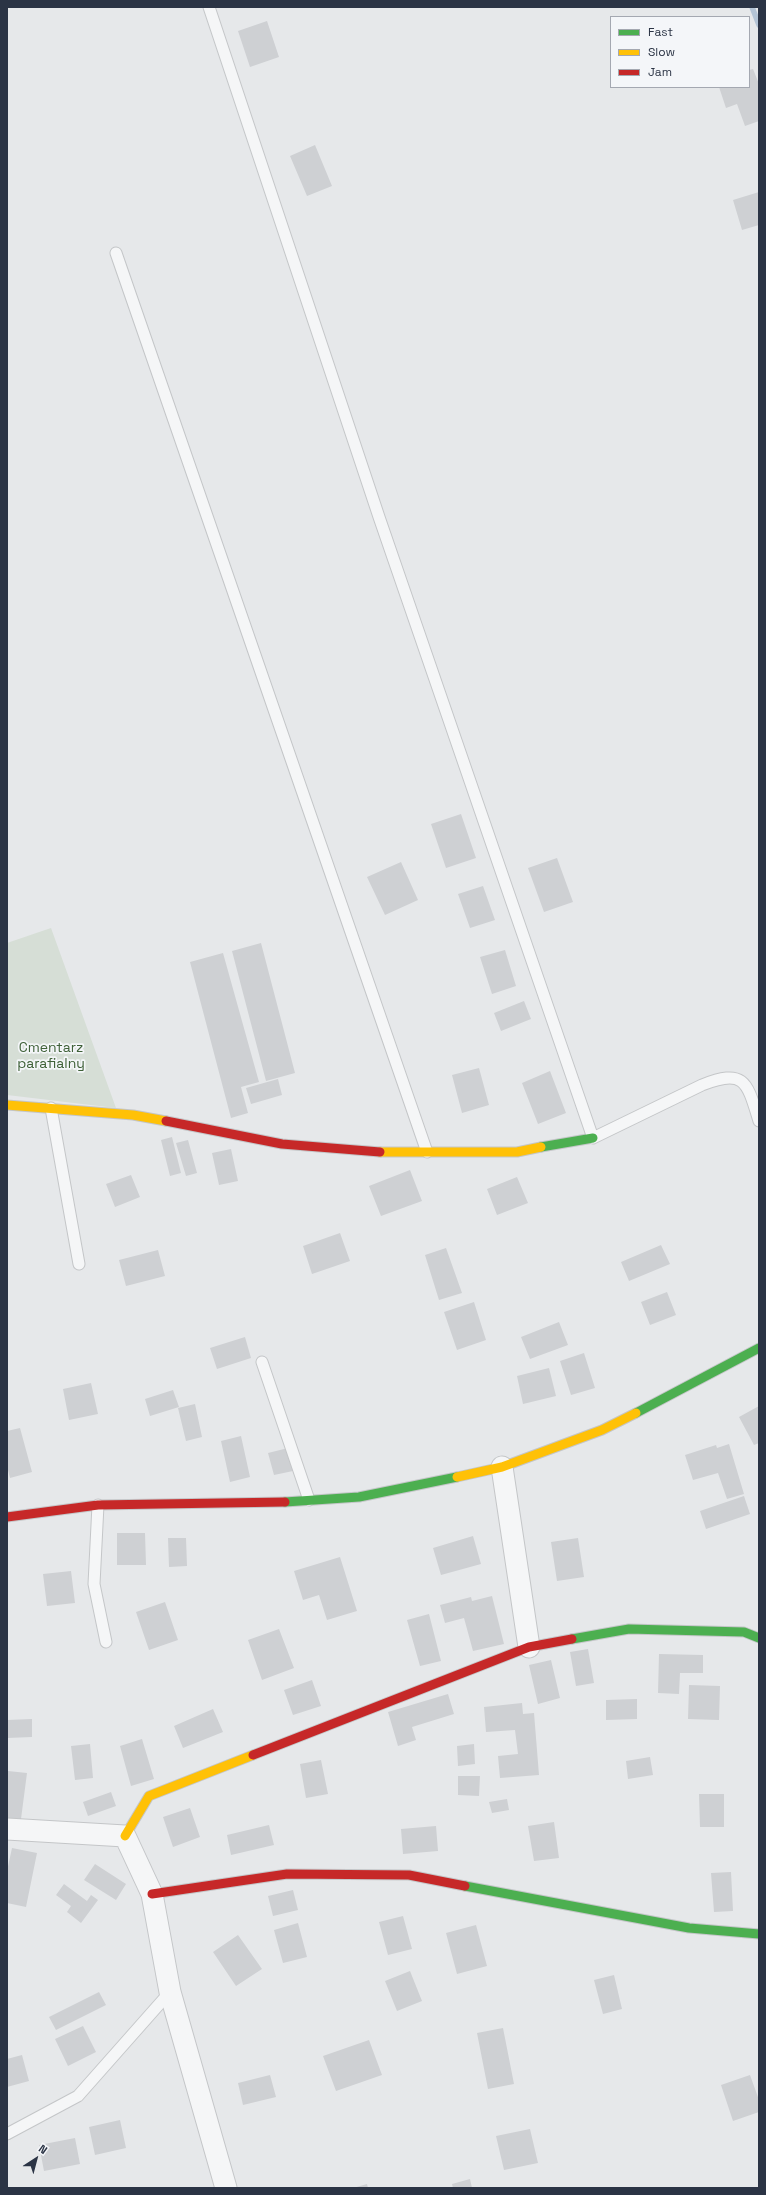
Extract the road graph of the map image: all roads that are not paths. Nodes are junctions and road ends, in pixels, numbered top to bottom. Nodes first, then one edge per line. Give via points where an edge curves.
1 (209, 7) edge
2 (116, 253) dead end
3 (7, 1105) edge
4 (51, 1108) junction
5 (759, 1121) edge
6 (593, 1138) junction
7 (427, 1152) junction
8 (79, 1264) dead end
9 (759, 1348) edge
10 (262, 1362) dead end
11 (502, 1467) junction
12 (309, 1500) junction
13 (98, 1505) junction
14 (7, 1517) edge
15 (759, 1638) edge
16 (106, 1642) dead end
17 (530, 1647) junction
18 (7, 1829) edge
19 (125, 1836) junction
20 (152, 1894) junction
21 (759, 1934) edge
22 (170, 1992) junction
23 (7, 2134) edge
24 (226, 2188) edge

1 - 6 lane via 379,517
2 - 7 lane
3 - 4 street
4 - 7 street via 133,1115 282,1144 385,1152
4 - 8 lane
5 - 6 lane via 752,1096 744,1082 733,1076 702,1085
6 - 7 street via 517,1152
9 - 11 street via 602,1430
10 - 12 lane
11 - 12 street via 359,1497
11 - 17 street
12 - 13 street
13 - 14 street
13 - 16 lane via 94,1584
15 - 17 street via 744,1632 629,1630
17 - 19 street via 149,1796
18 - 19 street
19 - 20 street
20 - 21 street via 287,1874 409,1875 689,1928
20 - 22 street
22 - 23 lane via 78,2096
22 - 24 street

